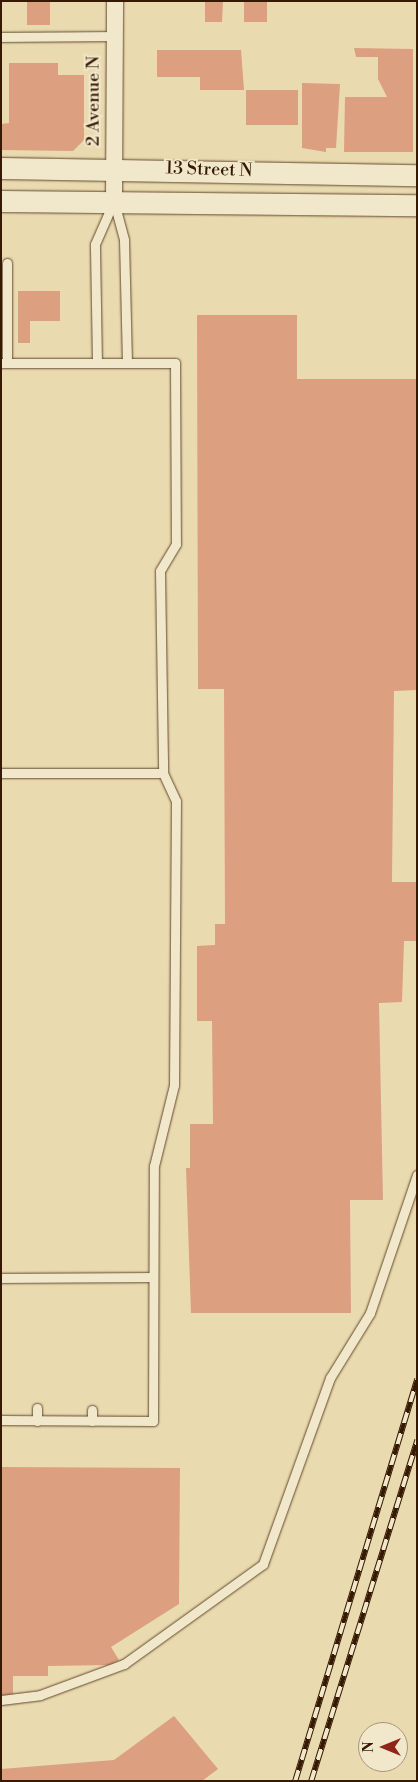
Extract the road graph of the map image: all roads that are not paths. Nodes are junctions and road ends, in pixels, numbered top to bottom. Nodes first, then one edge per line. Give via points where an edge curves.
1 (115, 1) edge
2 (115, 36) junction
3 (1, 37) edge
4 (1, 168) edge
5 (114, 168) junction
6 (417, 175) edge
7 (1, 201) edge
8 (114, 201) junction
9 (417, 205) edge
10 (7, 263) dead end
11 (97, 363) junction
12 (127, 363) junction
13 (4, 364) edge
14 (1, 773) edge
15 (163, 773) junction
16 (417, 1175) edge
17 (151, 1277) junction
18 (1, 1278) edge
19 (37, 1408) dead end
20 (92, 1410) dead end
21 (1, 1420) edge
22 (37, 1420) junction
23 (92, 1421) junction
24 (1, 1700) edge

1 - 2 street, 2 Avenue N
2 - 3 lane
2 - 5 street, 2 Avenue N
4 - 5 street, 13 Street N
5 - 6 street, 13 Street N
5 - 8 street, 2 Avenue N
7 - 8 street, 13 Street N
8 - 9 street, 13 Street N
8 - 11 lane via 95,244
8 - 12 lane via 124,240
10 - 13 lane
11 - 12 lane
11 - 13 lane
12 - 15 lane via 175,364 176,544 160,571
14 - 15 lane
15 - 17 lane via 176,801 174,1085 154,1166
16 - 24 lane via 370,1313 330,1378 263,1564 124,1664 40,1695
17 - 18 lane
17 - 23 lane via 153,1421
19 - 22 lane
20 - 23 lane
21 - 22 lane
22 - 23 lane

